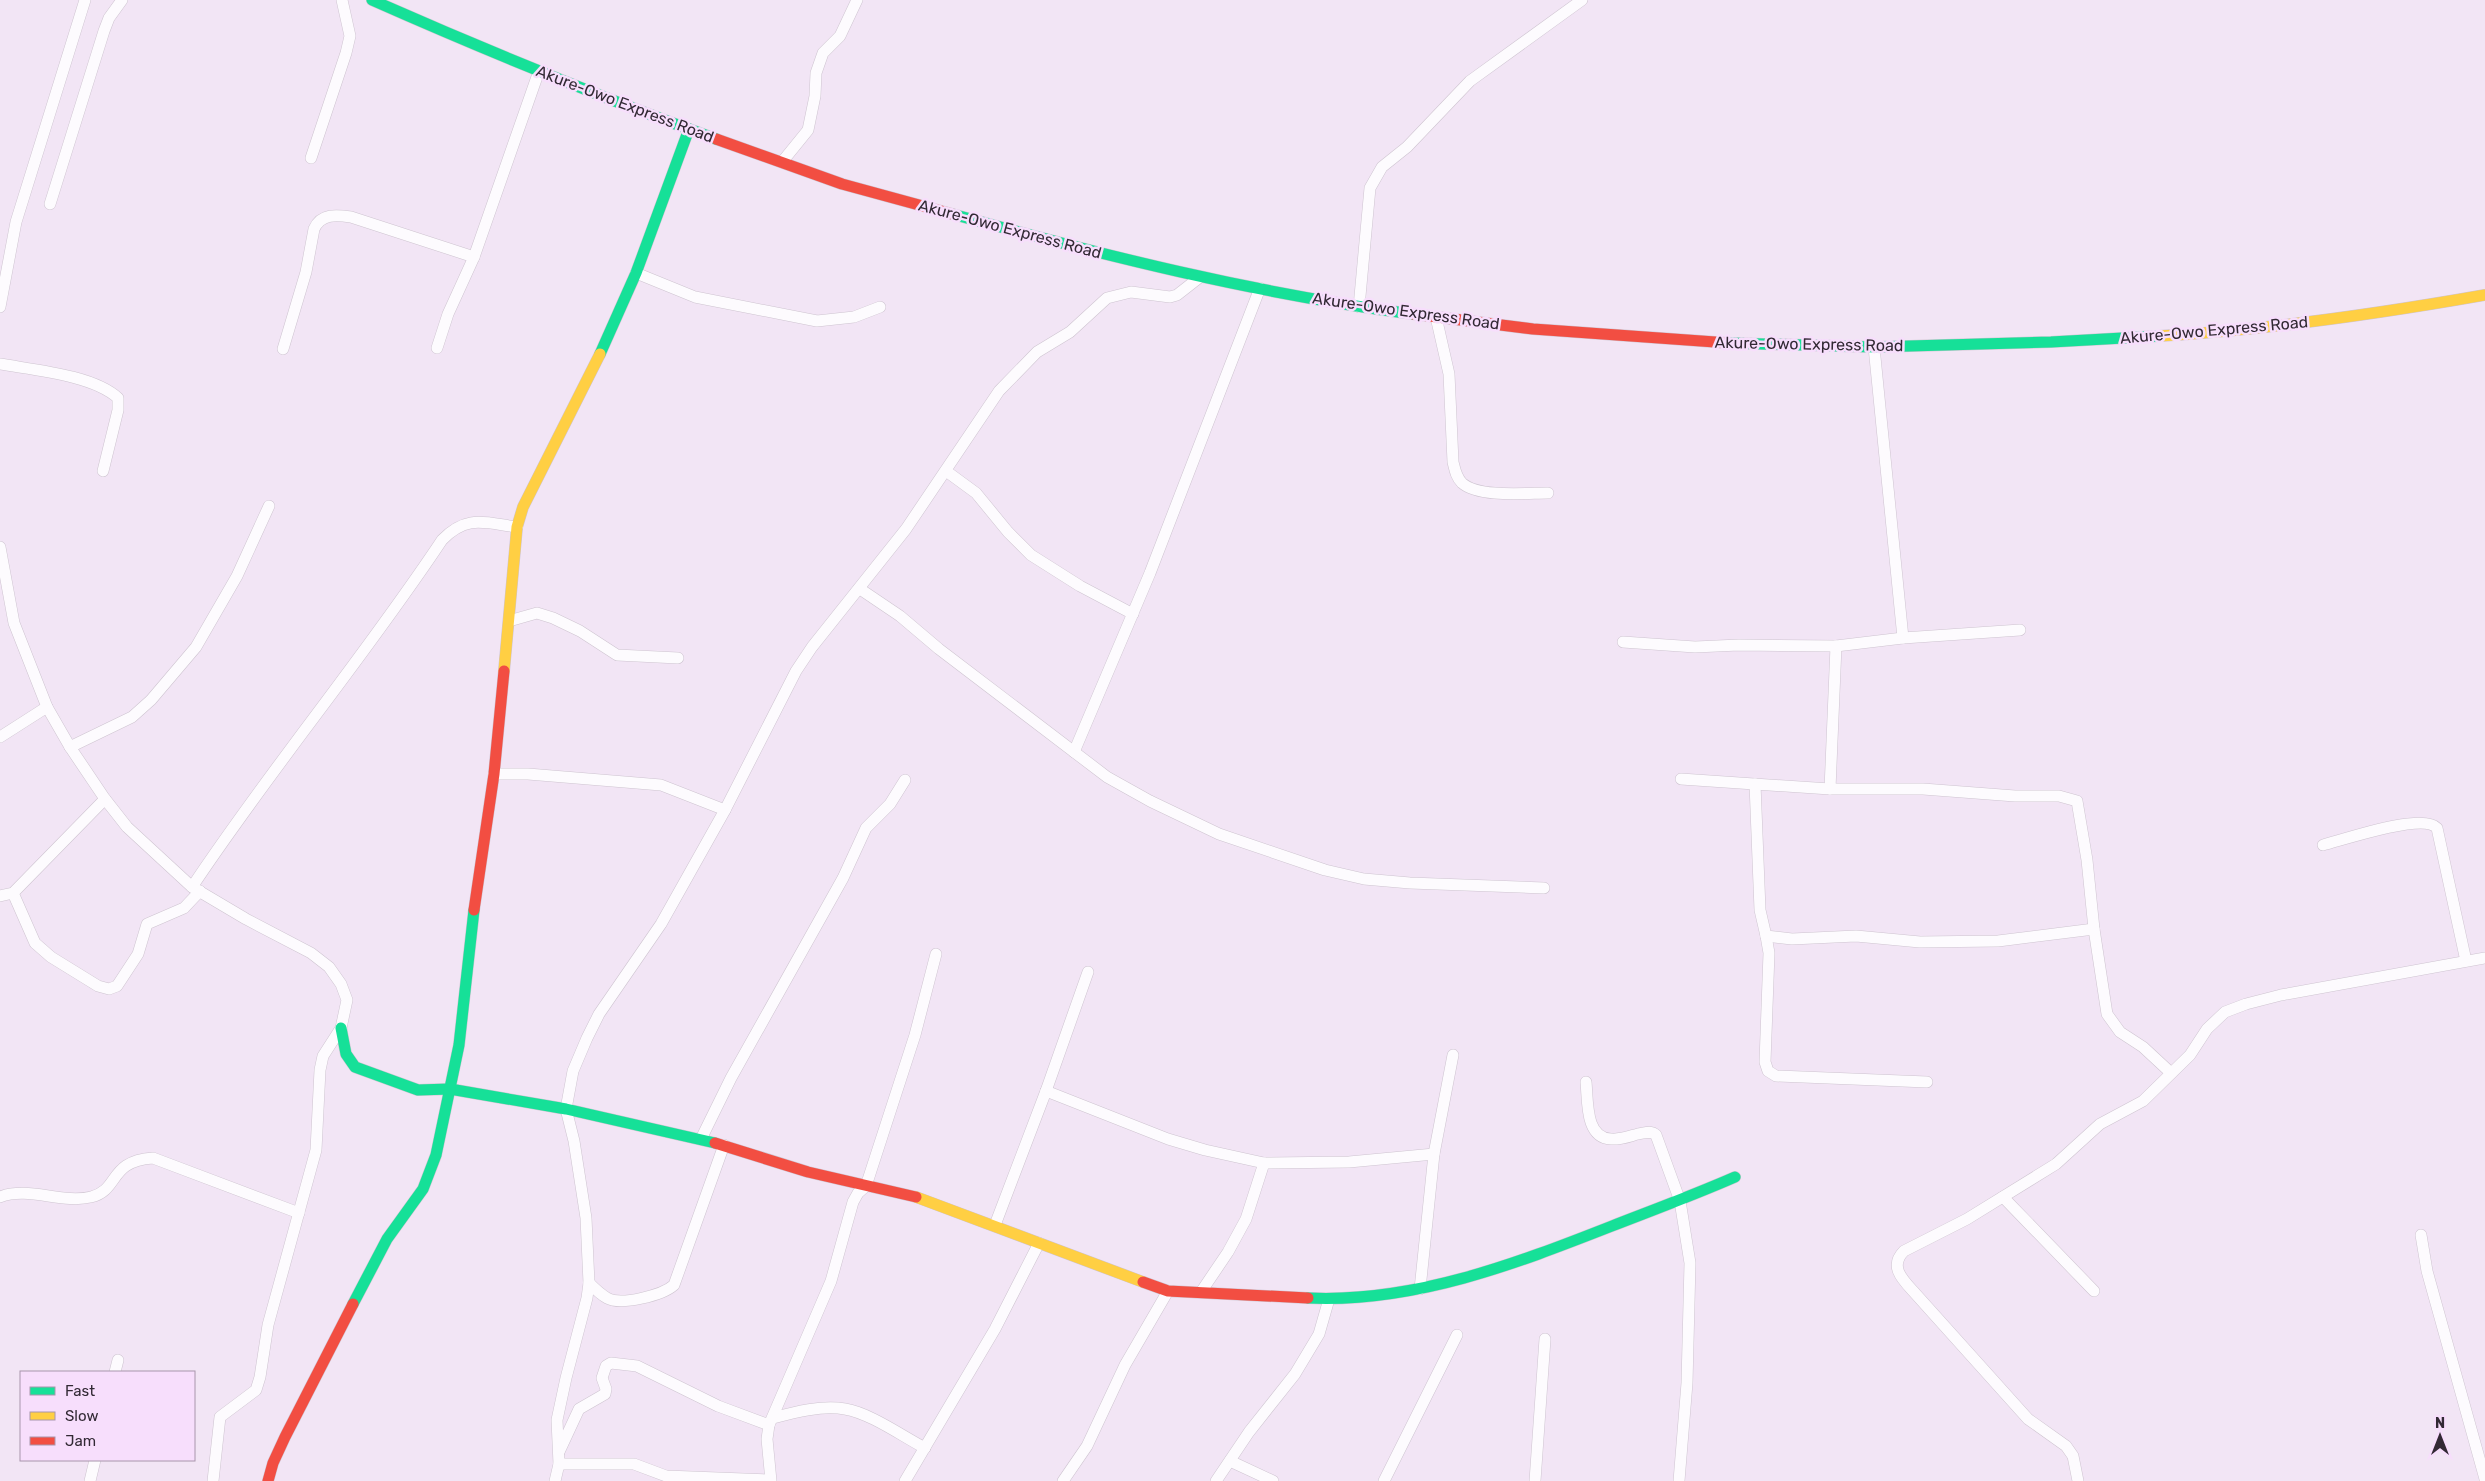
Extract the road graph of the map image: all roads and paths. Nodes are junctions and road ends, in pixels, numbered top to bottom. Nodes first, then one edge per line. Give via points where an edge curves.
1 (85, 0) edge
2 (122, 0) edge
3 (342, 0) edge
4 (372, 0) edge
5 (857, 0) edge
6 (1582, 0) edge
7 (539, 71) junction
8 (689, 129) junction
9 (311, 158) dead end
10 (782, 162) junction
11 (50, 204) dead end
12 (474, 257) junction
13 (636, 273) junction
14 (1200, 277) junction
15 (1260, 288) junction
16 (2485, 295) edge
17 (0, 307) edge
18 (1359, 307) junction
19 (880, 308) dead end
20 (1436, 317) junction
21 (1874, 347) junction
22 (437, 348) dead end
23 (283, 349) dead end
24 (0, 364) edge
25 (102, 471) dead end
26 (946, 471) junction
27 (1548, 493) dead end
28 (269, 506) dead end
29 (517, 526) junction
30 (0, 547) edge
31 (3, 587) edge
32 (860, 589) junction
33 (1133, 614) junction
34 (508, 621) junction
35 (2020, 630) dead end
36 (1903, 638) junction
37 (1623, 642) dead end
38 (1836, 646) junction
39 (678, 658) dead end
40 (47, 706) junction
41 (0, 737) edge
42 (70, 747) junction
43 (1074, 752) junction
44 (494, 774) junction
45 (1681, 779) dead end
46 (904, 780) dead end
47 (1755, 784) junction
48 (1830, 789) junction
49 (105, 798) junction
50 (725, 810) junction
51 (2323, 845) dead end
52 (1544, 888) dead end
53 (196, 889) junction
54 (13, 893) junction
55 (0, 896) edge
56 (2094, 929) junction
57 (1766, 936) junction
58 (936, 954) dead end
59 (2485, 958) edge
60 (2466, 961) junction
61 (1088, 972) dead end
62 (341, 1028) junction
63 (1453, 1055) dead end
64 (2171, 1073) junction
65 (1586, 1082) dead end
66 (1927, 1082) dead end
67 (450, 1089) junction
68 (1046, 1091) junction
69 (566, 1109) junction
70 (701, 1139) junction
71 (724, 1145) junction
72 (1434, 1154) junction
73 (1264, 1163) junction
74 (1734, 1177) dead end
75 (866, 1186) junction
76 (0, 1197) edge
77 (2003, 1198) junction
78 (1680, 1202) junction
79 (299, 1213) junction
80 (996, 1225) junction
81 (2420, 1235) dead end
82 (1039, 1242) junction
83 (588, 1283) junction
84 (1420, 1289) junction
85 (1168, 1291) junction
86 (2094, 1291) dead end
87 (1201, 1292) junction
88 (1329, 1299) junction
89 (1457, 1335) dead end
90 (1545, 1339) dead end
91 (118, 1360) dead end
92 (116, 1371) edge
93 (771, 1422) junction
94 (925, 1448) junction
95 (559, 1458) junction
96 (95, 1461) edge
97 (1230, 1461) junction
98 (2485, 1479) edge
99 (269, 1480) edge
100 (90, 1481) edge
101 (213, 1481) edge
102 (555, 1481) edge
103 (770, 1481) edge
104 (905, 1481) edge
105 (1063, 1481) edge
106 (1216, 1481) edge
107 (1273, 1481) edge
108 (1384, 1481) edge
109 (1535, 1481) edge
110 (1679, 1481) edge
111 (2078, 1481) edge

1 - 17 street via 16,222
2 - 11 street via 104,31
3 - 9 street via 350,36
4 - 7 main road, Akure-Owo Express Road
5 - 10 street via 840,36 823,53 816,73 808,130
6 - 18 street via 1470,81 1407,147 1382,166 1370,188
7 - 8 main road, Akure-Owo Express Road
7 - 12 street
8 - 10 main road, Akure-Owo Express Road
8 - 13 main road
10 - 14 main road, Akure-Owo Express Road via 851,187
12 - 22 street via 448,314
12 - 23 street via 351,217 326,217 314,229 306,272
13 - 19 street via 695,298 818,321 854,317
13 - 29 main road via 590,376 523,507
14 - 15 main road, Akure-Owo Express Road
14 - 26 street via 1177,295 1131,292 1107,298 1070,332 1037,352 999,391
15 - 18 main road, Akure-Owo Express Road
15 - 33 street
16 - 21 main road, Akure-Owo Express Road via 2394,311 2214,333
18 - 20 main road, Akure-Owo Express Road
20 - 21 main road, Akure-Owo Express Road via 1533,329 1708,342
20 - 27 street via 1448,374 1455,473 1461,482 1477,491
21 - 36 street
24 - 25 street via 83,381 110,391 118,398 118,410
26 - 32 street
26 - 33 street via 976,493 1030,555
28 - 42 street via 233,584 196,647 151,700 132,716
29 - 34 main road
29 - 53 street via 469,522 457,526 442,540 344,679 235,822
30 - 31 street
31 - 40 street
32 - 43 street via 900,616
32 - 50 street via 812,646 796,671
33 - 43 street
34 - 39 street via 537,613 580,631 617,655
34 - 44 main road
35 - 36 street
36 - 38 street
37 - 38 street via 1694,647
38 - 48 street
40 - 41 street
40 - 42 street
42 - 49 street
43 - 52 street via 1108,777 1150,801 1219,834 1325,870 1364,879 1410,883
44 - 50 street via 660,785
44 - 67 main road via 473,914 459,1045
45 - 47 street
46 - 70 street via 890,804 866,828 843,878 731,1078
47 - 48 street
47 - 57 street via 1760,910
48 - 56 street via 1923,789 2071,798 2077,801 2088,860
49 - 53 street via 127,827
49 - 54 street
50 - 69 street via 661,924 587,1038 573,1071
51 - 60 street via 2403,824 2435,825
53 - 54 street via 184,908 147,924 138,954 118,986 109,989 98,986 42,950 28,930
53 - 62 street via 311,953 329,968 341,984 347,1000
54 - 55 street
56 - 57 street via 1998,941 1920,942 1856,936 1792,939
56 - 64 street via 2104,1003 2112,1024 2156,1057
57 - 66 street via 1769,953 1765,1062 1768,1071 1776,1076
58 - 75 street via 915,1036
59 - 60 street
60 - 64 street via 2246,1004 2224,1012 2207,1029 2190,1055
61 - 68 street
62 - 67 main road via 345,1054 355,1066 418,1090
62 - 79 street via 323,1056 316,1150
63 - 72 street
64 - 77 street via 2143,1101 2100,1124 2056,1164
65 - 78 street via 1595,1133 1612,1140 1648,1132 1656,1135
67 - 69 main road
67 - 99 main road via 436,1154 423,1189 387,1239 285,1437
68 - 73 street via 1168,1139
68 - 80 street
69 - 70 main road
69 - 83 street via 586,1218
70 - 71 main road
71 - 75 main road via 770,1162
71 - 83 street via 674,1285 658,1295 619,1300 607,1298
72 - 73 street via 1349,1162
72 - 84 street
73 - 87 street via 1246,1219
74 - 78 main road
75 - 80 main road via 906,1193
75 - 93 street via 854,1202 831,1281
76 - 79 street via 22,1194 73,1199 93,1197 105,1190 120,1169 130,1162 152,1158
77 - 86 street
77 - 111 street via 1904,1251 1896,1263 1898,1272 2024,1414 2066,1446
78 - 84 main road via 1478,1276
78 - 110 street via 1690,1263 1687,1383
79 - 101 street via 268,1325 260,1378 256,1390 220,1417
80 - 82 main road
81 - 98 street via 2427,1271
82 - 85 main road
82 - 94 street via 994,1329
83 - 95 street via 557,1420
84 - 88 main road
85 - 87 main road
85 - 105 street via 1125,1365 1087,1446
87 - 88 main road
88 - 97 street via 1319,1334 1295,1374
89 - 108 street
90 - 109 street
91 - 92 street
93 - 94 street via 822,1409 847,1409
93 - 95 street via 718,1406 637,1366 611,1363 606,1366 602,1378 605,1394 579,1409
93 - 103 street via 767,1439
94 - 104 street
95 - 102 street
95 - 103 street via 634,1464 666,1476
96 - 100 street
97 - 106 street
97 - 107 street

